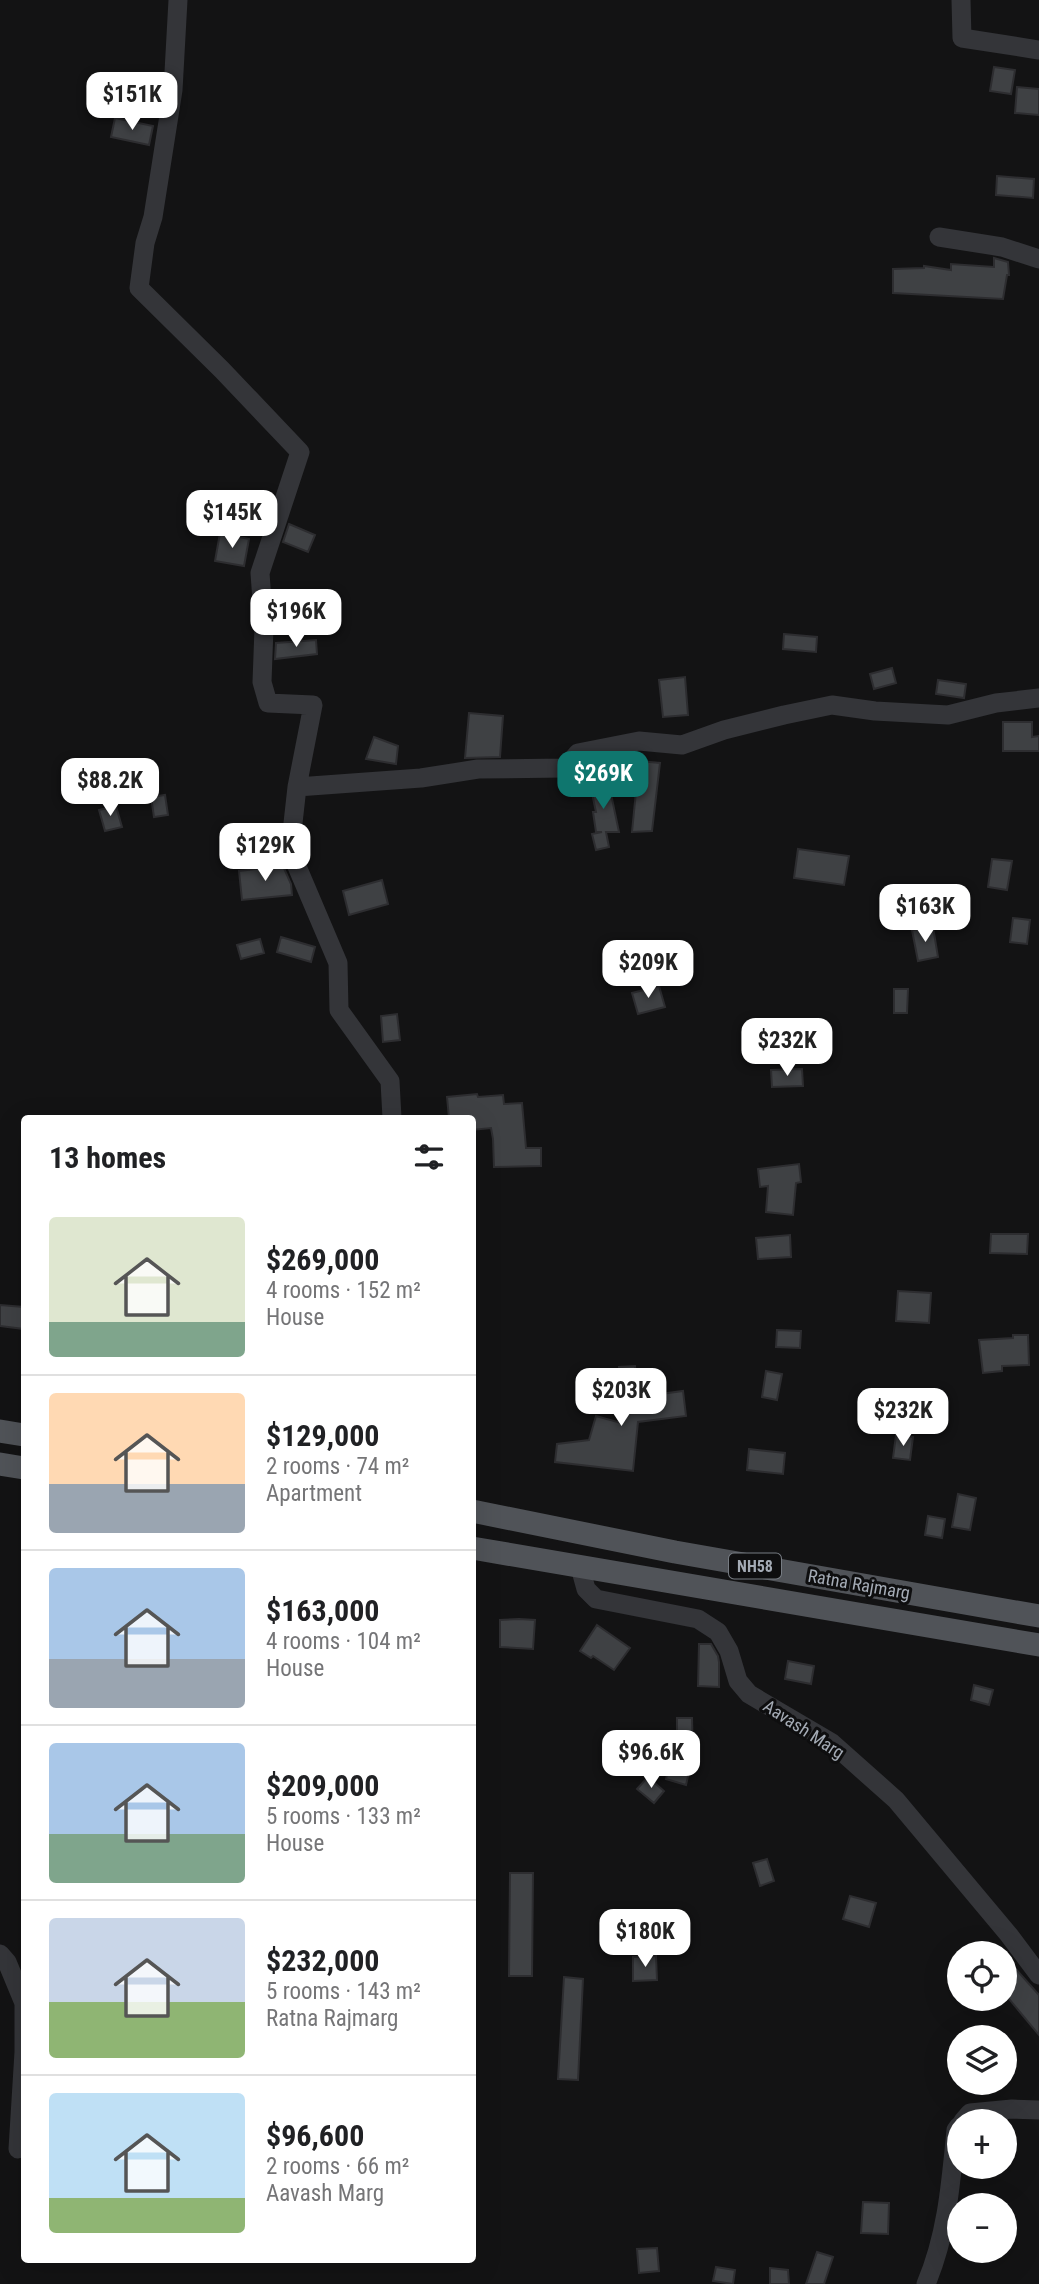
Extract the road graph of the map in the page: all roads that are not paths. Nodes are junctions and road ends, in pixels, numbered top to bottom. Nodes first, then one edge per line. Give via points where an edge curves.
1 (178, 0) edge
2 (961, 0) edge
3 (1039, 50) edge
4 (939, 237) dead end
5 (1039, 259) edge
6 (1039, 698) edge
7 (297, 787) junction
8 (392, 1115) edge
9 (0, 1432) edge
10 (21, 1436) edge
11 (0, 1464) edge
12 (21, 1468) edge
13 (476, 1512) edge
14 (476, 1549) edge
15 (580, 1567) junction
16 (1039, 1616) edge
17 (1039, 1646) edge
18 (0, 1954) edge
19 (1039, 1975) edge
20 (21, 1996) edge
21 (21, 2100) edge
22 (1017, 2109) edge
23 (1039, 2110) edge
24 (18, 2149) dead end
25 (951, 2179) edge
26 (926, 2284) edge

1 - 7 street via 173,90 139,288 300,452 260,573 262,682 268,703 313,705
2 - 3 street via 962,38
4 - 5 street via 1002,247
6 - 7 street via 948,715 832,705 724,730 682,745 639,741 578,754 565,768 478,769
7 - 8 street via 290,850 338,963 339,1010 390,1081
9 - 10 main road
11 - 12 main road
13 - 16 main road, Ratna Rajmarg / NH58
14 - 15 main road, Ratna Rajmarg / NH58
15 - 17 main road, Ratna Rajmarg / NH58
15 - 19 street, Aavash Marg via 586,1589 596,1599 698,1619 718,1632 737,1681 749,1694 832,1743 896,1800
18 - 20 street
21 - 24 street
22 - 23 street
25 - 26 street via 943,2231

